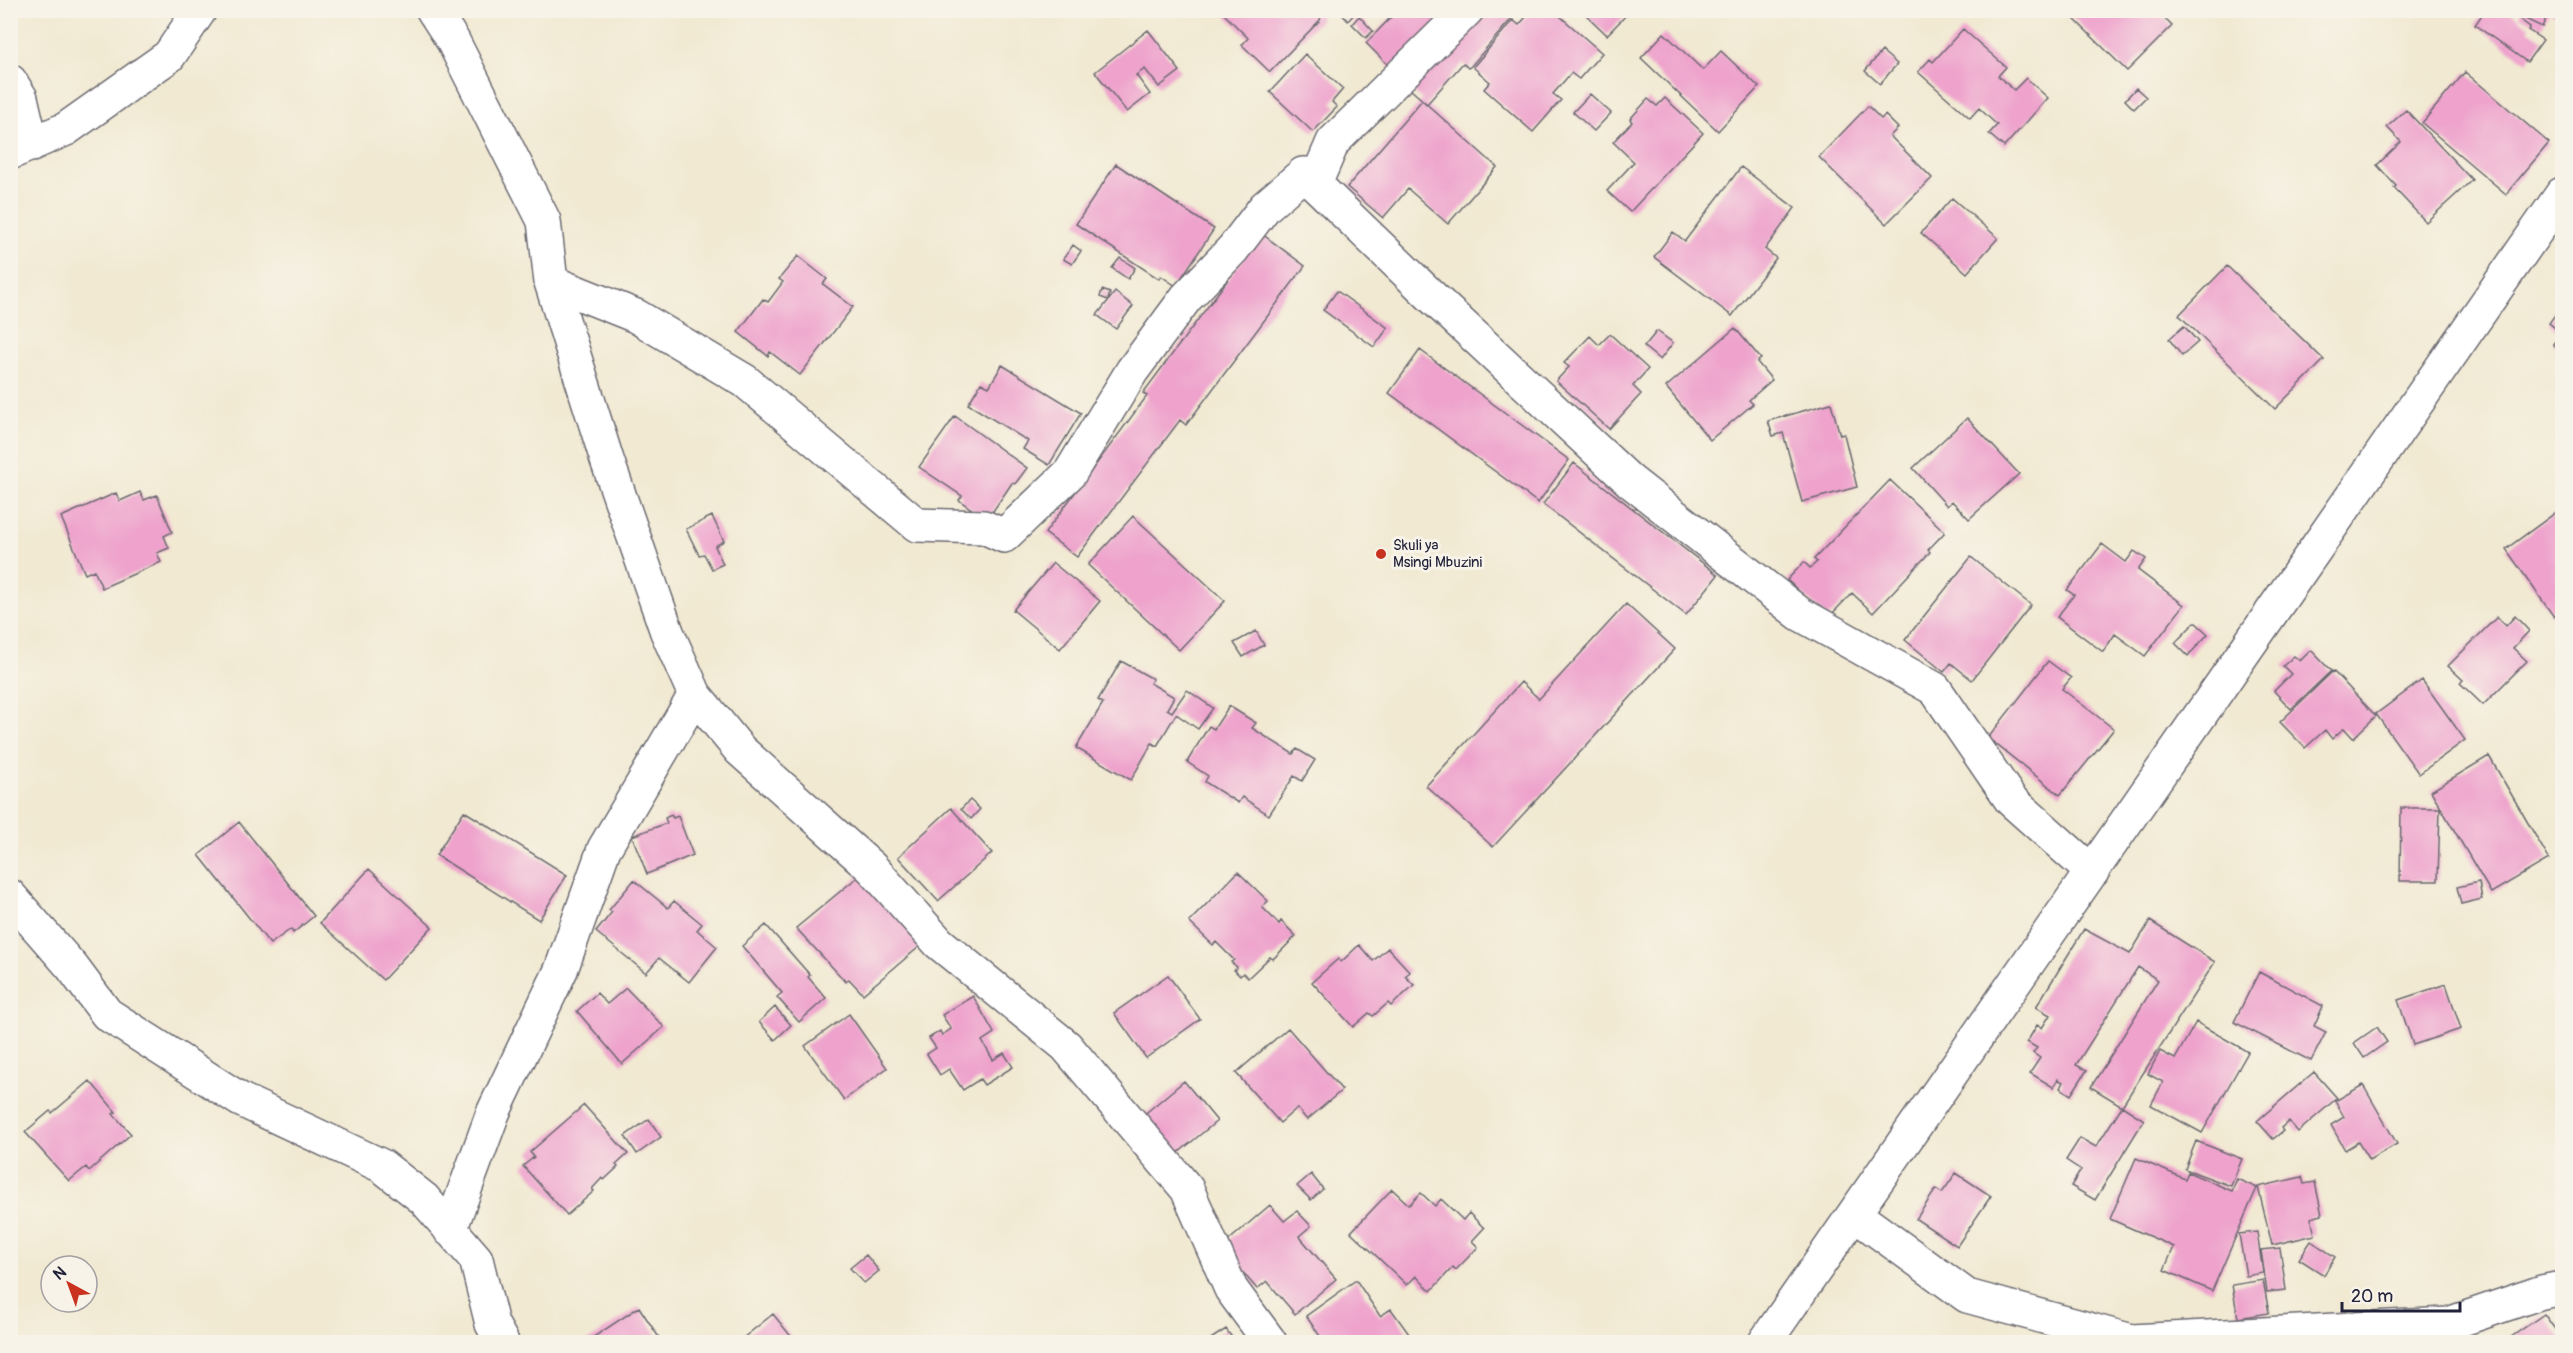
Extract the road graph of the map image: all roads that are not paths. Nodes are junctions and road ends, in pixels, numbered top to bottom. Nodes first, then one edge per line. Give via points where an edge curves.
1 (200, 10) edge
2 (433, 10) edge
3 (1467, 10) edge
4 (10, 81) edge
5 (21, 149) edge
6 (1319, 174) junction
7 (2562, 194) edge
8 (551, 282) junction
9 (695, 695) junction
10 (2092, 872) junction
11 (10, 896) edge
12 (1854, 1214) junction
13 (450, 1230) junction
14 (2562, 1288) edge
15 (502, 1342) edge
16 (1270, 1342) edge
17 (1765, 1342) edge

1 - 5 street via 169,56 66,129
2 - 8 street via 453,40 544,221
3 - 6 street via 1333,142
4 - 5 street via 21,98
6 - 8 street via 1303,174 1265,207 1233,249 1186,298 1132,371 1070,473 1004,536 984,527 918,525 745,381 636,316
6 - 10 street via 1315,184 1630,482 1800,614 1935,689 2011,800
7 - 10 street
8 - 9 street via 618,492
9 - 13 street via 604,849 561,970 493,1113
9 - 16 street via 740,750 872,868 939,943 1066,1046 1187,1189 1231,1289
10 - 12 street
11 - 13 street via 107,1014 241,1100 382,1166 424,1199
12 - 14 street via 1967,1296 2132,1341 2448,1324
12 - 17 street
13 - 15 street via 476,1259 492,1324

